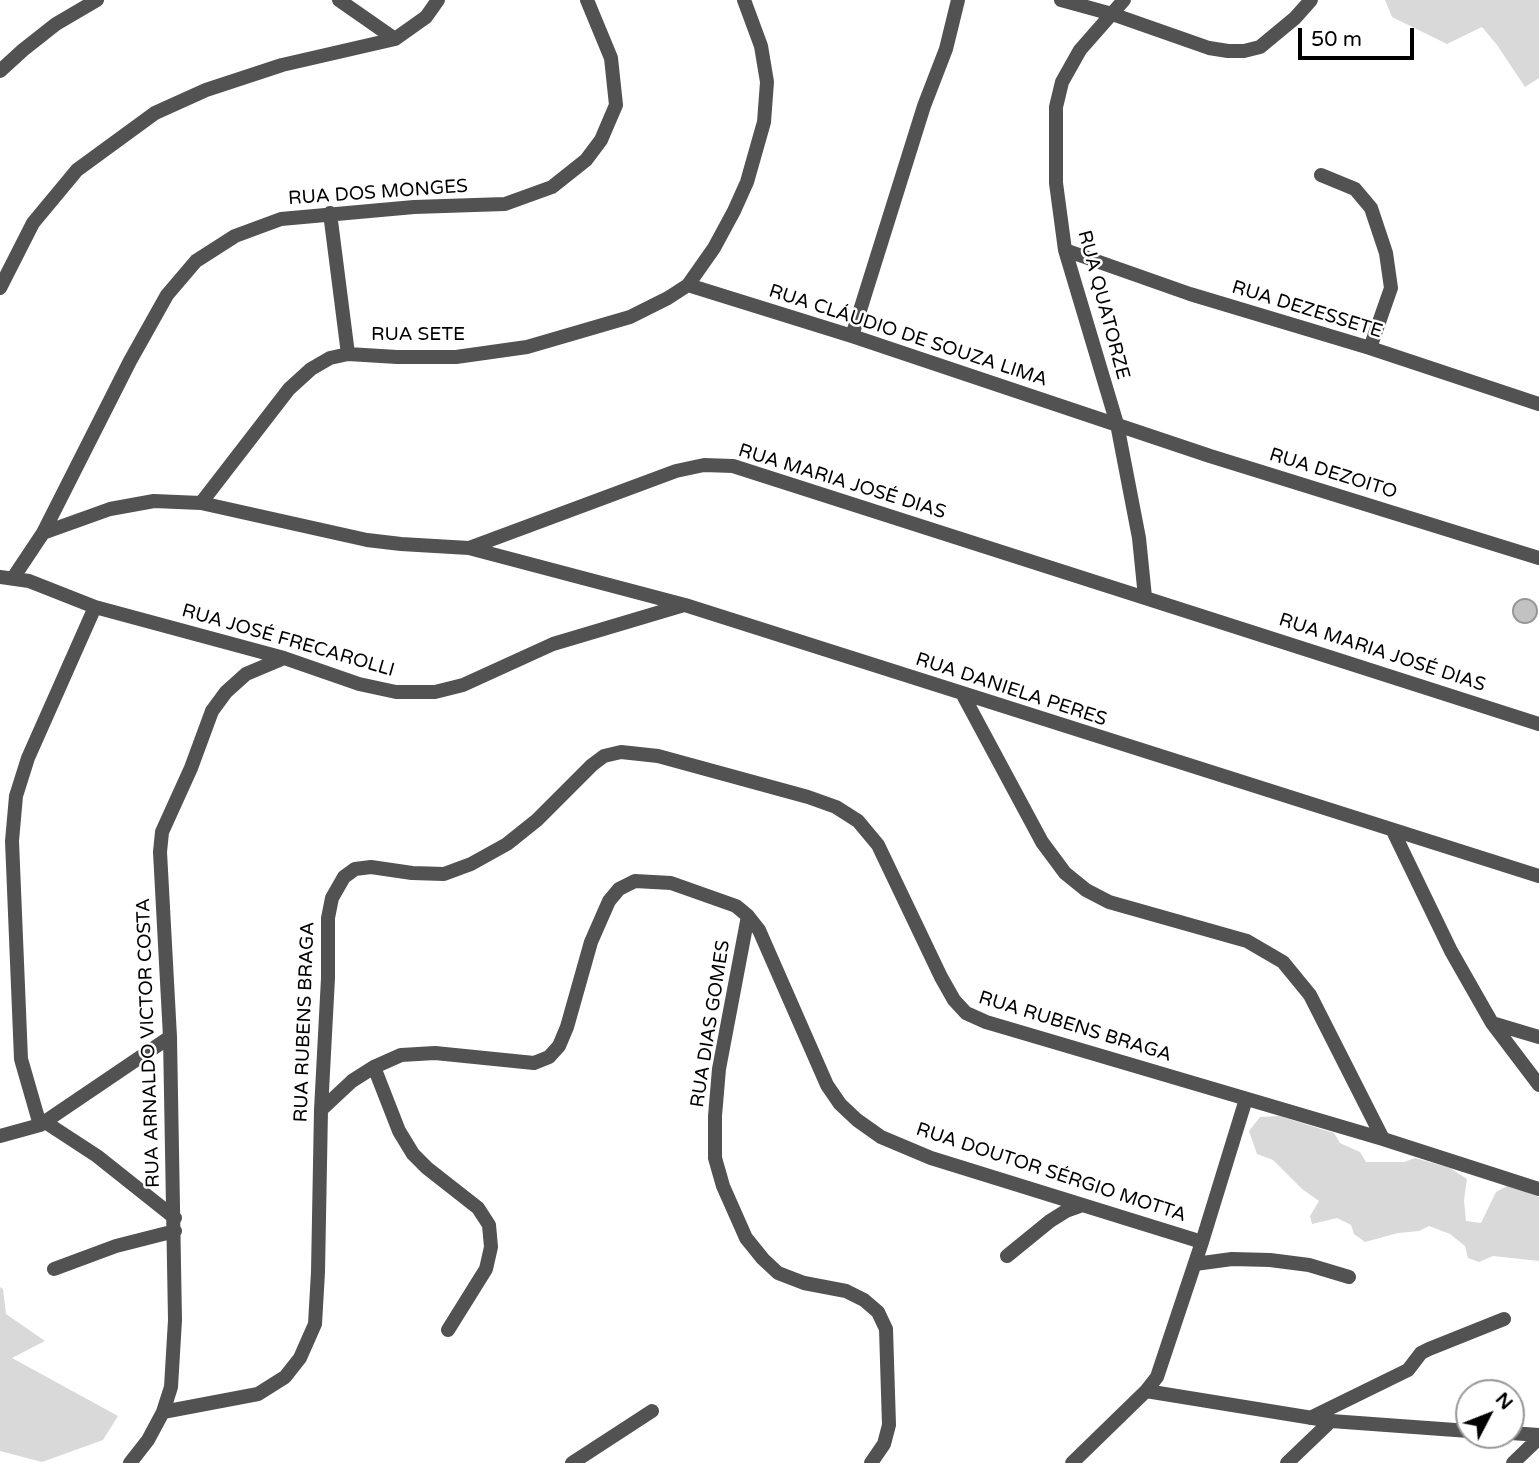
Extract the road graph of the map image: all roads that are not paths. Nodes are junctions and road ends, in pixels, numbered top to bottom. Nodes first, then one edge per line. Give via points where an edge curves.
1 (97, 0) edge
2 (340, 0) edge
3 (438, 0) edge
4 (587, 0) edge
5 (744, 0) edge
6 (958, 0) edge
7 (1061, 0) edge
8 (1124, 0) edge
9 (1311, 0) edge
10 (1112, 14) junction
11 (395, 40) junction
12 (0, 71) edge
13 (1321, 175) dead end
14 (330, 213) junction
15 (1065, 250) junction
16 (688, 285) junction
17 (0, 288) edge
18 (852, 336) junction
19 (1370, 348) junction
20 (348, 354) junction
21 (1539, 404) edge
22 (1117, 425) junction
23 (201, 503) junction
24 (43, 533) junction
25 (469, 548) junction
26 (1539, 558) edge
27 (7, 578) edge
28 (1144, 597) junction
29 (685, 605) junction
30 (95, 607) junction
31 (284, 658) junction
32 (963, 695) junction
33 (1539, 724) edge
34 (1393, 831) junction
35 (1539, 876) edge
36 (748, 916) junction
37 (1492, 1023) junction
38 (170, 1037) junction
39 (1539, 1037) edge
40 (374, 1067) junction
41 (1539, 1086) edge
42 (1246, 1100) junction
43 (321, 1110) junction
44 (42, 1124) junction
45 (0, 1136) edge
46 (1383, 1139) junction
47 (1539, 1189) edge
48 (1083, 1205) junction
49 (175, 1224) junction
50 (1202, 1242) junction
51 (1007, 1256) dead end
52 (1195, 1264) junction
53 (54, 1269) dead end
54 (1349, 1277) dead end
55 (1504, 1319) dead end
56 (448, 1330) dead end
57 (1146, 1391) junction
58 (652, 1411) dead end
59 (163, 1412) junction
60 (1310, 1418) junction
61 (1331, 1422) junction
62 (1455, 1430) edge
63 (1539, 1437) edge
64 (130, 1463) edge
65 (572, 1463) edge
66 (871, 1463) edge
67 (1072, 1463) edge
68 (1287, 1463) edge
69 (1513, 1463) edge

1 - 12 street via 56,24
2 - 11 street
3 - 11 street via 426,17
4 - 14 street, RUA DOS MONGES via 611,58 616,105 601,140 586,160 552,187 505,204
5 - 16 street via 761,46 767,82 764,122 734,211
6 - 18 street
7 - 10 street
8 - 10 street, RUA QUATORZE
9 - 10 street via 1272,39 1244,51 1209,48
10 - 15 street, RUA QUATORZE via 1070,66 1056,107 1056,183
11 - 17 street via 282,65 155,113 77,170 33,223
13 - 19 street via 1356,189 1371,208 1385,253 1391,288
14 - 20 street
14 - 24 street, RUA DOS MONGES via 281,219 235,236 196,261 167,295
15 - 19 street, RUA DEZESSETE via 1190,294
15 - 22 street, RUA QUATORZE
16 - 18 street, RUA CLÁUDIO DE SOUZA LIMA
16 - 20 street, RUA SETE via 630,317 527,347 456,357
18 - 22 street, RUA CLÁUDIO DE SOUZA LIMA
19 - 21 street, RUA DEZESSETE
20 - 23 street, RUA SETE via 311,369 289,389
22 - 26 street, RUA DEZOITO
22 - 28 street, RUA QUATORZE via 1137,526
23 - 24 street, RUA MARIA JOSÉ DIAS via 154,501 110,509
23 - 25 street, RUA MARIA JOSÉ DIAS via 367,540
24 - 27 street, RUA DOS MONGES
25 - 28 street, RUA MARIA JOSÉ DIAS via 676,471 733,466
25 - 29 street, RUA DANIELA PERES
27 - 30 street, RUA JOSÉ FRECAROLLI via 29,581
28 - 33 street, RUA MARIA JOSÉ DIAS
29 - 31 street, RUA JOSÉ FRECAROLLI via 564,640 463,685 435,692 396,692 359,684
29 - 32 street, RUA DANIELA PERES
30 - 31 street, RUA JOSÉ FRECAROLLI
30 - 44 street via 28,758 16,796 12,841 21,1059
31 - 38 street, RUA ARNALDO VICTOR COSTA via 246,674 212,711 162,832
32 - 34 street, RUA DANIELA PERES
32 - 46 street via 1042,842 1065,873 1109,901 1247,941 1283,962 1310,995
34 - 35 street, RUA DANIELA PERES
34 - 37 street
36 - 40 street via 736,906 671,883 635,881 609,901 591,942 567,1027 550,1057 534,1063 435,1053 401,1055
36 - 48 street, RUA DOUTOR SÉRGIO MOTTA via 759,930 827,1085 857,1120 881,1137 931,1158
36 - 66 street, RUA DIAS GOMES via 719,1069 715,1158 746,1238 763,1259 778,1273 846,1291 878,1312 886,1329 889,1425 884,1444
37 - 39 street
37 - 41 street
38 - 44 street
38 - 49 street, RUA ARNALDO VICTOR COSTA
40 - 43 street
40 - 56 street via 413,1154 478,1208 489,1225 486,1269
42 - 43 street, RUA RUBENS BRAGA via 966,1013 941,977 878,845 858,821 808,797 658,756 621,752 604,756 537,820 471,864 444,874 371,867 355,869 344,877 332,898 328,918
42 - 46 street, RUA RUBENS BRAGA
42 - 50 street
43 - 59 street, RUA RUBENS BRAGA via 314,1324 300,1358 285,1377 258,1394
44 - 45 street
44 - 49 street via 97,1156
46 - 47 street, RUA RUBENS BRAGA
48 - 50 street, RUA DOUTOR SÉRGIO MOTTA
48 - 51 street via 1050,1221
49 - 53 street
49 - 59 street, RUA ARNALDO VICTOR COSTA via 172,1373
50 - 52 street
52 - 54 street via 1270,1259
52 - 57 street via 1157,1377
55 - 60 street via 1421,1353 1408,1370
57 - 60 street
57 - 67 street
58 - 65 street
59 - 64 street, RUA ARNALDO VICTOR COSTA
60 - 61 street
61 - 62 street
61 - 68 street
63 - 69 street

